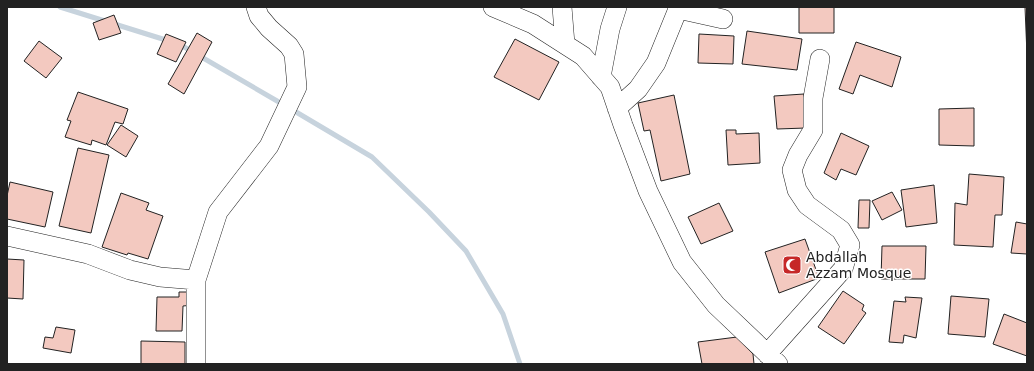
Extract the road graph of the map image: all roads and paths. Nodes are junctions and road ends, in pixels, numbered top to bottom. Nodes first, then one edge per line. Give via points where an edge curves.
1 (256, 7) edge
2 (493, 7) edge
3 (562, 7) edge
4 (618, 7) edge
5 (723, 19) dead end
6 (565, 44) junction
7 (820, 59) dead end
8 (601, 77) junction
9 (617, 108) junction
10 (7, 236) edge
11 (196, 280) junction
12 (773, 359) edge
13 (196, 364) edge

1 - 11 street via 259,16 294,54 297,87 269,146 218,212
2 - 6 street via 534,24
3 - 6 street
4 - 8 street via 610,29
5 - 9 street via 678,9 656,63 638,89
6 - 8 street via 583,56
7 - 12 street via 813,98 813,130 792,170 797,190 808,205 841,230 850,245 843,269
8 - 9 street via 610,87
9 - 12 street via 648,191 682,262 716,305
10 - 11 street via 88,254 130,270 160,277
11 - 13 street

